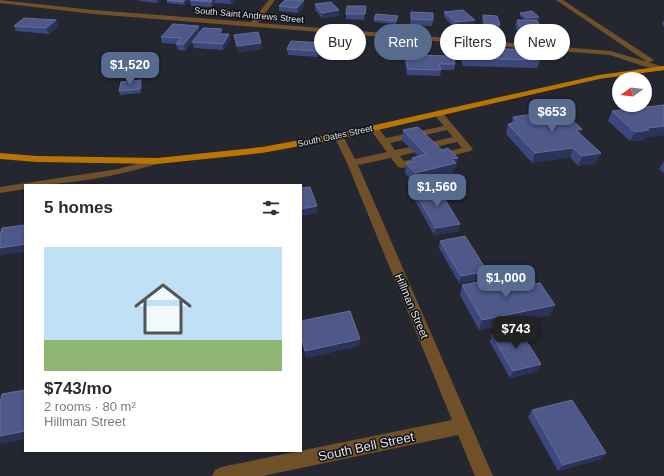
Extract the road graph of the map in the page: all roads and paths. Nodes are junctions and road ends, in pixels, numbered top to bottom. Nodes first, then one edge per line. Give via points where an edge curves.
1 (272, 0) edge
2 (559, 0) edge
3 (0, 1) edge
4 (253, 25) junction
5 (663, 69) edge
6 (438, 113) junction
7 (450, 127) junction
8 (374, 128) junction
9 (339, 136) junction
10 (460, 139) junction
11 (383, 142) junction
12 (426, 146) edge
13 (411, 150) edge
14 (393, 154) junction
15 (0, 156) edge
16 (437, 157) edge
17 (421, 160) edge
18 (157, 161) junction
19 (352, 163) junction
20 (36, 184) edge
21 (24, 186) edge
22 (0, 190) edge
23 (463, 426) junction
24 (221, 476) edge
25 (484, 476) edge

1 - 4 street
2 - 5 street
3 - 4 street, South Saint Andrews Street
4 - 5 street, South Saint Andrews Street via 611,53
5 - 6 main road, South Oates Street via 599,77
6 - 7 street
6 - 8 main road, South Oates Street
7 - 10 street
7 - 11 street
8 - 9 main road, South Oates Street
8 - 11 street
9 - 18 main road, South Oates Street via 262,150
9 - 19 street, Hillman Street
10 - 12 street
10 - 16 street via 468,149
11 - 14 street
13 - 14 street
14 - 17 street via 402,165
14 - 19 street
15 - 18 main road, South Oates Street
18 - 20 street via 119,172
19 - 23 street, Hillman Street
21 - 22 street
23 - 24 street, South Bell Street
23 - 25 street, Hillman Street

